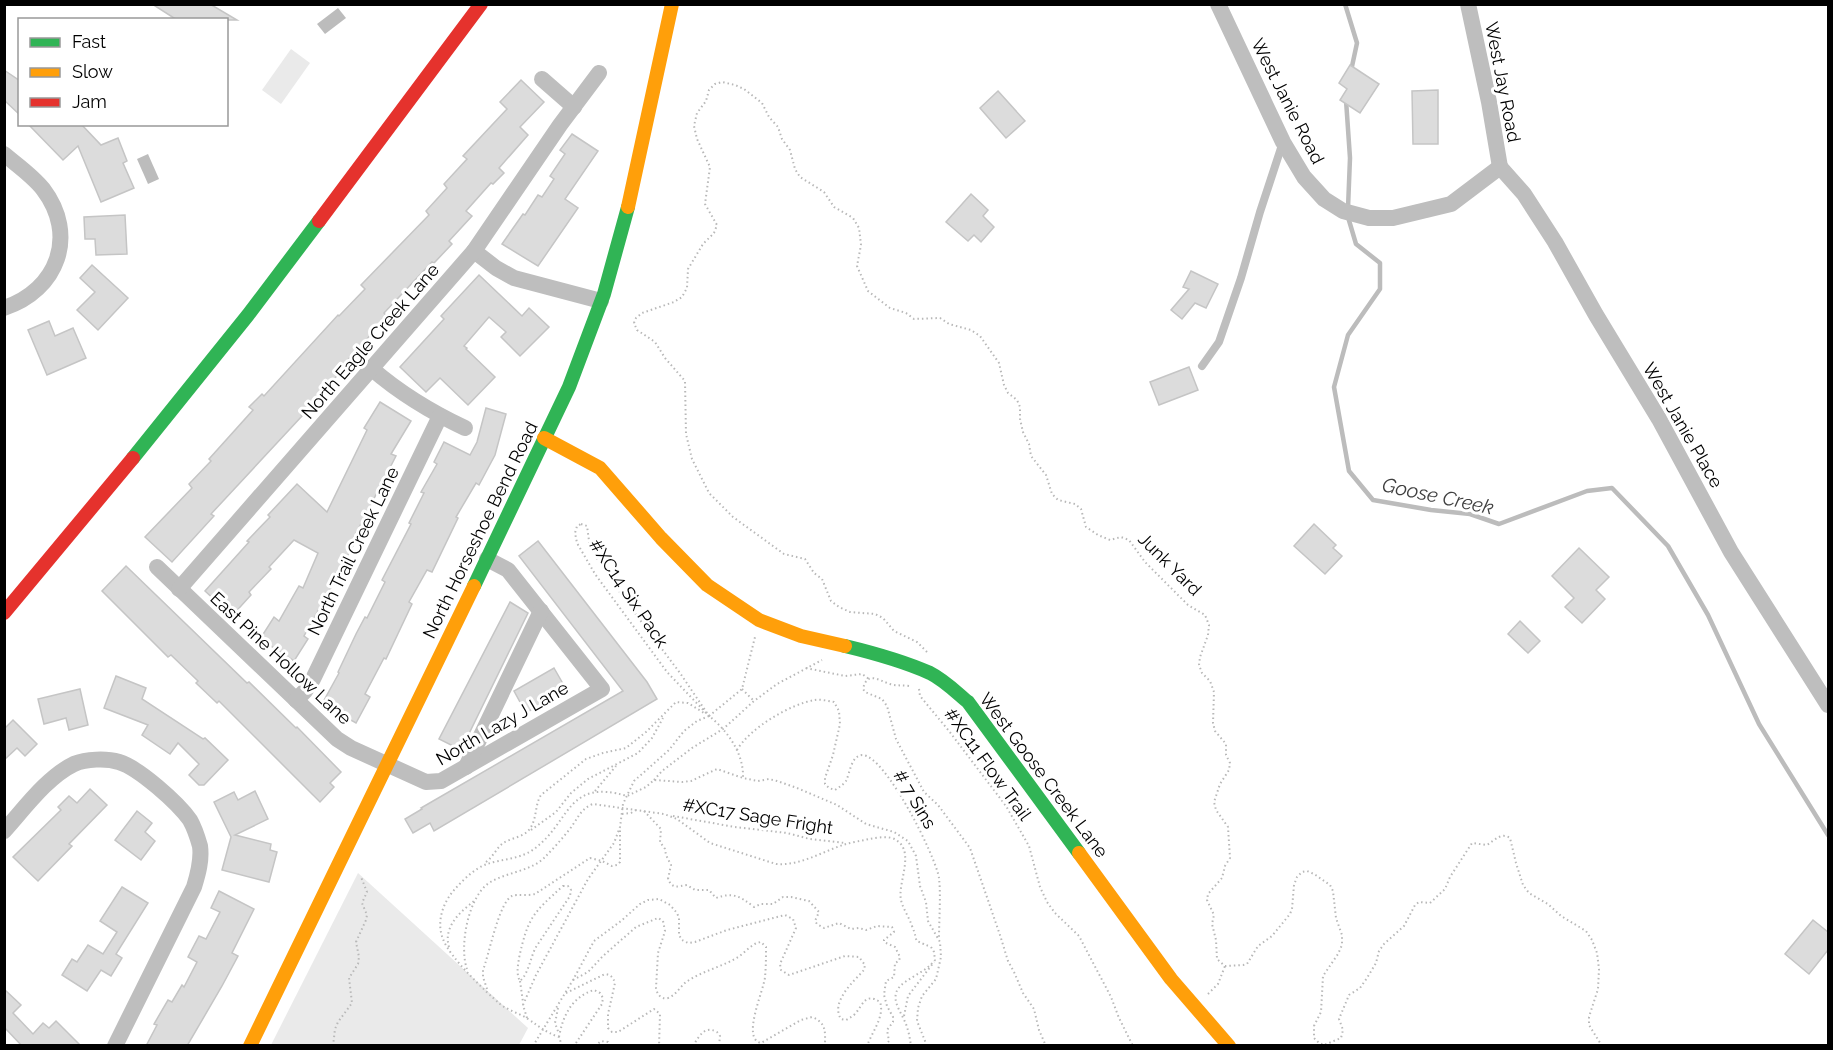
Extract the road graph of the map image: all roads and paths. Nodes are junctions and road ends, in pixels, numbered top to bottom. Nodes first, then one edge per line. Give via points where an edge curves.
1 (481, 4) edge
2 (672, 4) edge
3 (1218, 4) edge
4 (1468, 4) edge
5 (599, 73) dead end
6 (542, 79) dead end
7 (574, 107) junction
8 (1283, 142) junction
9 (4, 154) edge
10 (1500, 167) junction
11 (474, 251) junction
12 (602, 301) junction
13 (4, 308) edge
14 (1202, 366) dead end
15 (372, 369) junction
16 (440, 416) junction
17 (465, 428) dead end
18 (544, 438) junction
19 (487, 559) junction
20 (157, 567) dead end
21 (179, 589) junction
22 (541, 611) junction
23 (4, 613) edge
24 (759, 620) junction
25 (849, 647) junction
26 (806, 668) junction
27 (932, 674) junction
28 (869, 679) junction
29 (742, 689) junction
30 (296, 700) junction
31 (754, 701) junction
32 (1828, 705) edge
33 (664, 715) junction
34 (709, 716) junction
35 (723, 729) junction
36 (737, 750) junction
37 (617, 764) junction
38 (387, 765) junction
39 (466, 767) junction
40 (744, 778) junction
41 (654, 780) junction
42 (596, 791) junction
43 (627, 796) junction
44 (636, 810) junction
45 (644, 811) junction
46 (621, 814) junction
47 (664, 814) junction
48 (620, 827) junction
49 (4, 831) edge
50 (529, 831) junction
51 (848, 843) junction
52 (602, 861) junction
53 (484, 864) junction
54 (361, 877) dead end
55 (474, 901) junction
56 (939, 942) junction
57 (449, 950) junction
58 (934, 960) junction
59 (1225, 966) junction
60 (468, 972) junction
61 (573, 980) junction
62 (520, 981) junction
63 (487, 991) junction
64 (566, 993) junction
65 (523, 1005) junction
66 (558, 1005) junction
67 (1194, 1008) junction
68 (526, 1018) junction
69 (904, 1019) junction
70 (543, 1031) junction
71 (559, 1037) junction
72 (115, 1046) edge
73 (250, 1046) edge
74 (333, 1046) edge
75 (533, 1046) edge
76 (562, 1046) edge
77 (574, 1046) edge
78 (595, 1046) edge
79 (610, 1046) edge
80 (659, 1046) edge
81 (693, 1046) edge
82 (719, 1046) edge
83 (825, 1046) edge
84 (867, 1046) edge
85 (885, 1046) edge
86 (911, 1046) edge
87 (927, 1046) edge
88 (1046, 1046) edge
89 (1133, 1046) edge
90 (1229, 1046) edge
91 (1602, 1046) edge

1 - 23 main road via 248,315
2 - 12 main road, North Horseshoe Bend Road via 628,206
3 - 8 street, West Janie Road
4 - 10 street, West Jay Road
5 - 7 street, North Eagle Creek Lane
6 - 7 street
7 - 11 street, North Eagle Creek Lane
8 - 10 street, West Janie Road via 1304,177 1324,199 1343,211 1369,218 1393,218 1450,204
8 - 14 lane via 1219,342
9 - 13 street via 42,189 58,216 61,236 58,258 40,289 24,301
10 - 32 street, West Janie Place via 1524,194 1555,242 1659,419 1731,552
11 - 12 street via 514,278
11 - 15 street, North Eagle Creek Lane
12 - 18 main road, North Horseshoe Bend Road via 561,406
15 - 16 street via 395,389
15 - 21 street, North Eagle Creek Lane
16 - 17 street
16 - 30 street, North Trail Creek Lane via 313,679
18 - 19 main road, North Horseshoe Bend Road
18 - 24 main road, West Goose Creek Lane via 600,468 706,585
19 - 22 street via 508,570
19 - 38 main road, North Horseshoe Bend Road
20 - 21 street, East Pine Hollow Lane
21 - 30 street, East Pine Hollow Lane
22 - 39 street
22 - 39 street, North Lazy J Lane via 602,688
24 - 25 main road, West Goose Creek Lane via 801,636
24 - 29 path
25 - 26 path
25 - 27 main road, West Goose Creek Lane
26 - 28 path via 845,676 862,674
26 - 31 path
27 - 59 path, Junk Yard via 936,664 917,642 894,631 875,614 839,607 831,601 822,579 804,560 784,554 733,517 709,493 692,459 686,434 685,381 634,323 642,314 682,297 687,288 688,269 717,225 705,204 710,167 694,126 697,113 715,84 735,85 762,103 790,150 800,177 853,218 861,245 857,266 868,291 890,308 914,319 940,318 980,336 999,363 1008,393 1017,400 1031,456 1046,475 1052,494 1081,509 1086,527 1098,535 1110,540 1130,540 1152,569 1205,615 1208,635 1199,665 1214,692 1213,723 1226,744 1230,763 1214,802 1228,827 1230,858 1222,879 1207,900 1214,915 1217,959
27 - 67 main road, West Goose Creek Lane via 968,702
28 - 88 path via 863,689 887,706 896,739 924,792 970,848 1008,961 1034,1009
28 - 89 path, #XC11 Flow Trail via 919,689 1005,806 1029,846 1047,902 1083,944
29 - 31 path
29 - 34 path
30 - 38 street, East Pine Hollow Lane via 336,739
31 - 35 path
33 - 34 path via 676,702 688,703
33 - 37 path via 652,738 638,753
33 - 50 path via 626,748 586,759 541,795
34 - 34 path, #XC14 Six Pack via 667,672 595,574 577,543 577,525 587,526 590,548
34 - 35 path
34 - 43 path via 684,731 634,781
35 - 36 path
35 - 41 path via 692,748
36 - 40 path
36 - 56 path, # 7 Sins via 750,735 791,708 817,699 834,702 840,724 825,784 835,790 842,786 855,758 861,755 868,756 893,783 935,863 939,879
37 - 42 path
37 - 50 path via 588,778 556,812
38 - 39 street, North Lazy J Lane via 426,782 441,782
38 - 73 main road, North Horseshoe Bend Road
40 - 41 path via 717,769 691,781
40 - 56 path via 769,779 797,788 908,841 916,856 928,921
41 - 43 path
42 - 43 path
42 - 53 path via 576,801 535,849
43 - 46 path
44 - 45 path, #XC17 Sage Fright
44 - 46 path, #XC17 Sage Fright
44 - 55 path, #XC17 Sage Fright via 603,804 586,807 542,860 488,884
45 - 47 path, #XC17 Sage Fright
45 - 85 path via 661,829 660,842 670,861 668,879 676,888 687,885 695,890 709,890 716,898 727,894 744,898 754,907 773,904 783,897 810,901 819,912 815,921 824,928 839,923 851,929 892,927 894,932 884,942 895,948 900,957 895,963 894,977 886,981 887,1006 893,1022 887,1030 889,1041
46 - 48 path
47 - 51 path, #XC17 Sage Fright
47 - 51 path, #XC17 Sage Fright via 710,843 776,864 802,861
48 - 52 path
48 - 52 path via 620,862 612,866
49 - 72 street via 56,775 76,764 96,760 118,762 138,771 190,821 200,846 200,869
50 - 53 path via 501,845
51 - 58 path, #XC17 Sage Fright via 885,837 902,845 905,872 901,902 916,940 931,947
52 - 63 path via 590,858 535,894 508,899 483,970
52 - 65 path via 588,879
53 - 57 path via 453,890 444,906 441,933
54 - 74 path via 367,892 362,903 367,915 356,942 359,957 350,978 352,1003 338,1022
55 - 57 path via 454,920 448,932
55 - 60 path via 464,947
56 - 87 path via 939,973 918,1008 917,1021
57 - 60 path
58 - 69 path via 908,996
58 - 69 path via 897,988 896,1002
59 - 67 path via 1218,984
59 - 91 path via 1247,964 1258,946 1272,936 1292,909 1297,877 1308,871 1330,885 1342,935 1338,954 1323,976 1321,1012 1314,1038 1328,1044 1341,1038 1339,1019 1349,995 1360,988 1379,951 1404,926 1415,905 1430,903 1445,889 1472,843 1487,845 1506,835 1529,893 1586,931 1592,940 1599,969 1589,1025
60 - 63 path
61 - 64 path
61 - 83 path via 588,972 636,927 658,918 665,931 658,953 656,988 664,998 761,942 766,947 765,978 752,1028 754,1039 761,1043 812,1017 825,1029
61 - 84 path via 594,941 648,900 658,899 670,905 679,918 679,935 688,943 785,915 793,919 796,928 780,964 784,973 789,975 846,956 863,960 864,970 845,992 837,1009 841,1019 846,1020 869,998 880,1002 882,1014
62 - 62 path via 536,947 570,896 572,890 568,886 563,886 531,917 518,965
62 - 65 path
63 - 68 path via 501,1005
64 - 66 path
64 - 80 path via 610,975 615,983 608,1028 618,1032 654,1009 660,1014
65 - 68 path
66 - 70 path
66 - 71 path via 555,1023
67 - 90 main road, West Goose Creek Lane
68 - 70 path
69 - 86 path
70 - 71 path
70 - 75 path
71 - 76 path
71 - 77 path via 569,1007 586,993 600,993 602,1004
78 - 79 path via 601,1041
81 - 82 path via 709,1029 720,1036

